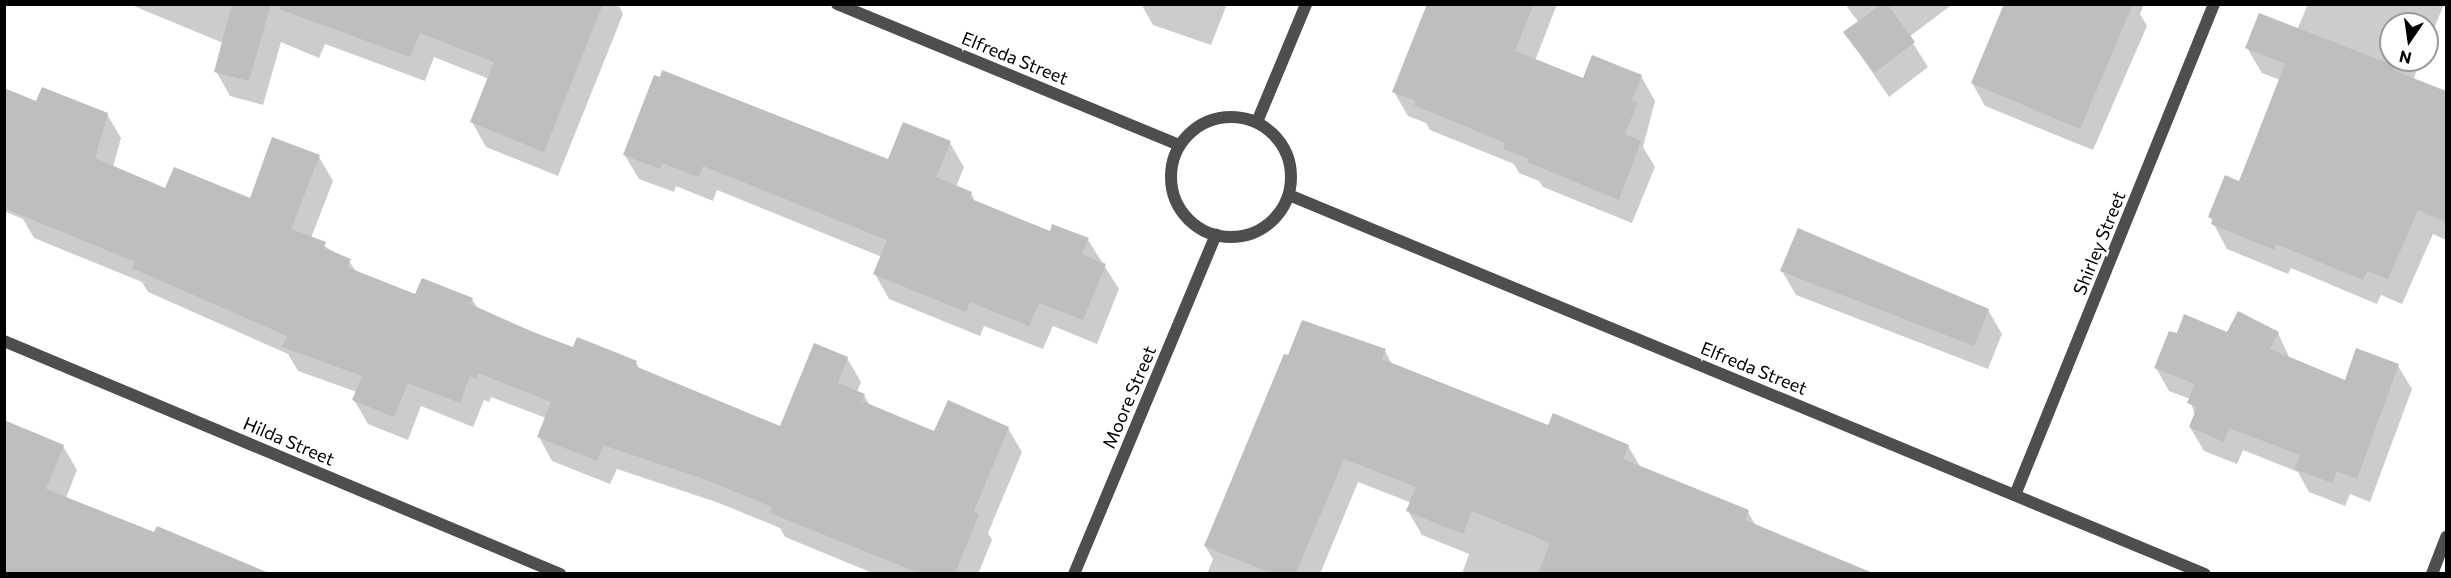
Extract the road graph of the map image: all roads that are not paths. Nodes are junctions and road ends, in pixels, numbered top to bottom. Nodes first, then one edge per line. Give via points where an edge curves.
1 (837, 4) edge
2 (1306, 4) edge
3 (2214, 4) edge
4 (1257, 122) junction
5 (1179, 146) junction
6 (1289, 195) junction
7 (1216, 235) junction
8 (4, 341) edge
9 (2015, 495) junction
10 (2446, 537) edge
11 (560, 573) edge
12 (1074, 573) edge
13 (2205, 573) edge
14 (2432, 573) edge

1 - 5 street, Elfreda Street
2 - 4 street
3 - 9 street, Shirley Street
4 - 5 street via 1222,117 1191,132
4 - 6 street via 1283,145 1292,178
5 - 7 street via 1172,163 1175,199 1199,228
6 - 7 street via 1269,225 1252,234
6 - 9 street, Elfreda Street
7 - 12 street, Moore Street
8 - 11 street, Hilda Street
9 - 13 street, Elfreda Street
10 - 14 street

